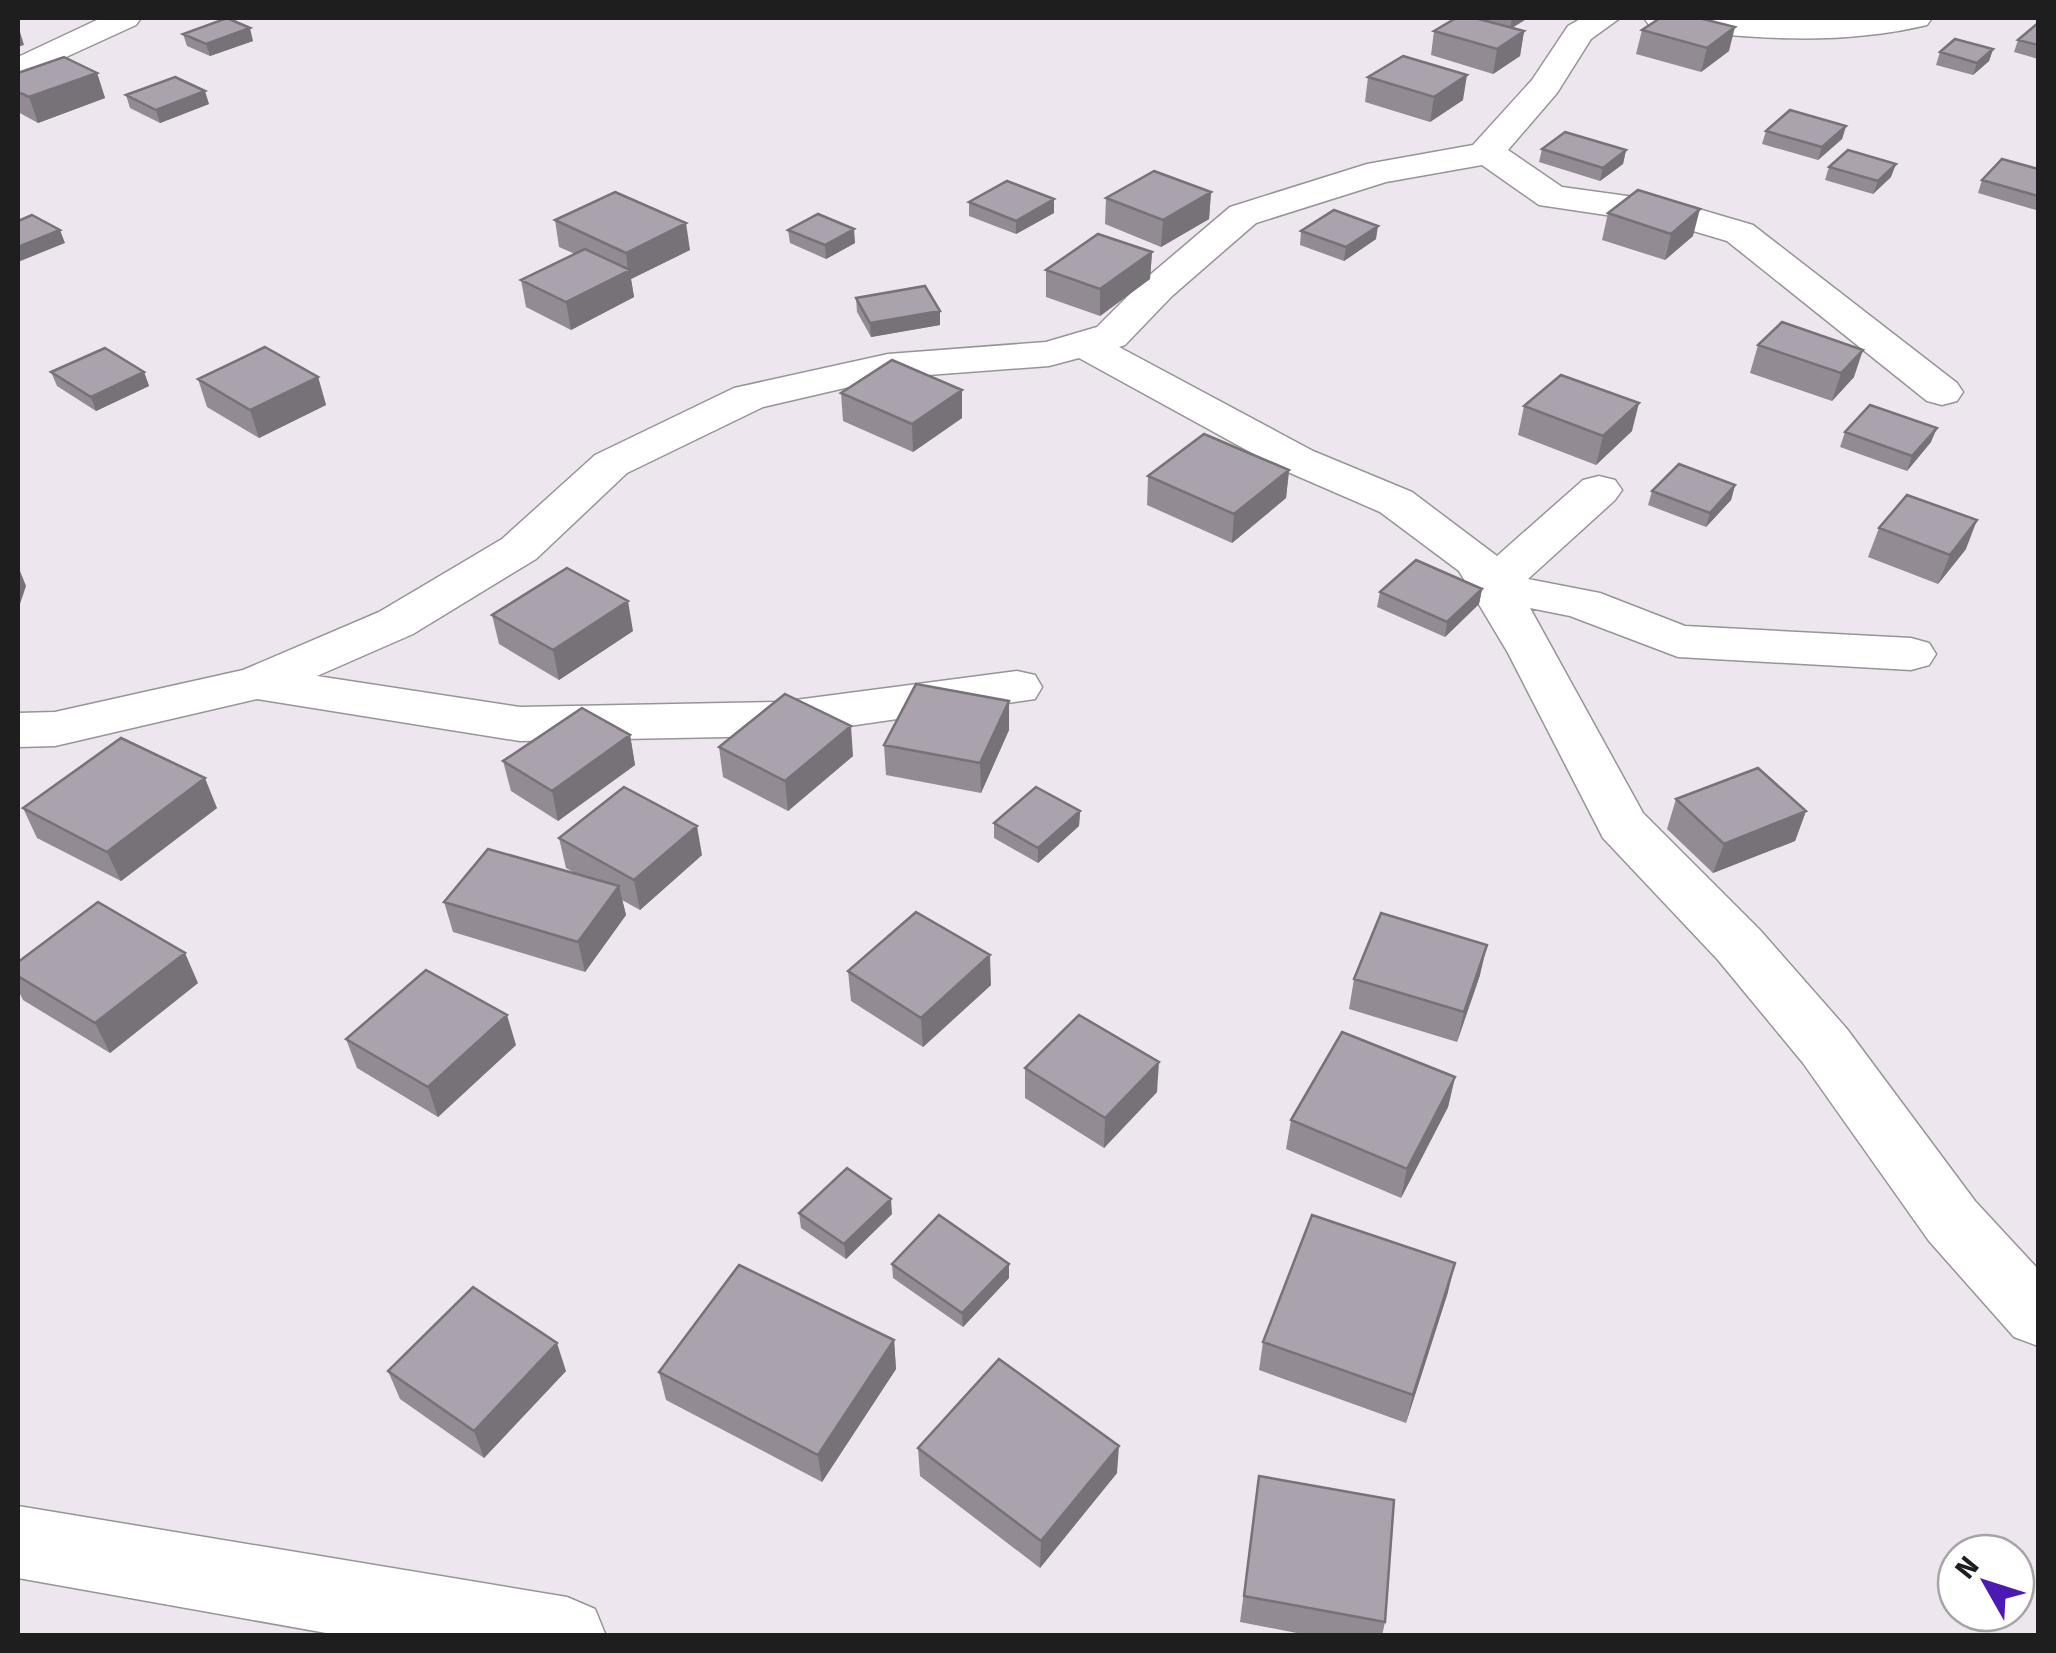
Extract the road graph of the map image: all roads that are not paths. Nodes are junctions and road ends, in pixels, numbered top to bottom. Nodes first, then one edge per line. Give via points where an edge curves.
1 (125, 18) edge
2 (1604, 18) edge
3 (1660, 18) edge
4 (1916, 18) edge
5 (83, 27) edge
6 (18, 70) edge
7 (1487, 152) junction
8 (1083, 344) junction
9 (1942, 392) dead end
10 (1598, 490) dead end
11 (1492, 586) junction
12 (1911, 654) dead end
13 (257, 684) junction
14 (1017, 687) dead end
15 (18, 730) edge
16 (2038, 1316) edge
17 (18, 1542) edge
18 (567, 1636) edge

1 - 5 street
2 - 7 street via 1578,33 1545,86
3 - 4 street via 1769,32
5 - 6 street
7 - 8 street via 1380,172 1243,215 1111,336
7 - 9 street via 1552,197 1678,214 1740,234
8 - 11 street via 1298,460 1396,502 1478,562
8 - 13 street via 1049,354 888,366 750,396 611,464 519,549 396,623
10 - 11 street
11 - 12 street via 1583,604 1678,642
11 - 16 street via 1622,825 1740,945 1824,1046 1952,1221
13 - 14 street via 520,724 780,718
13 - 15 street via 55,729
17 - 18 street

